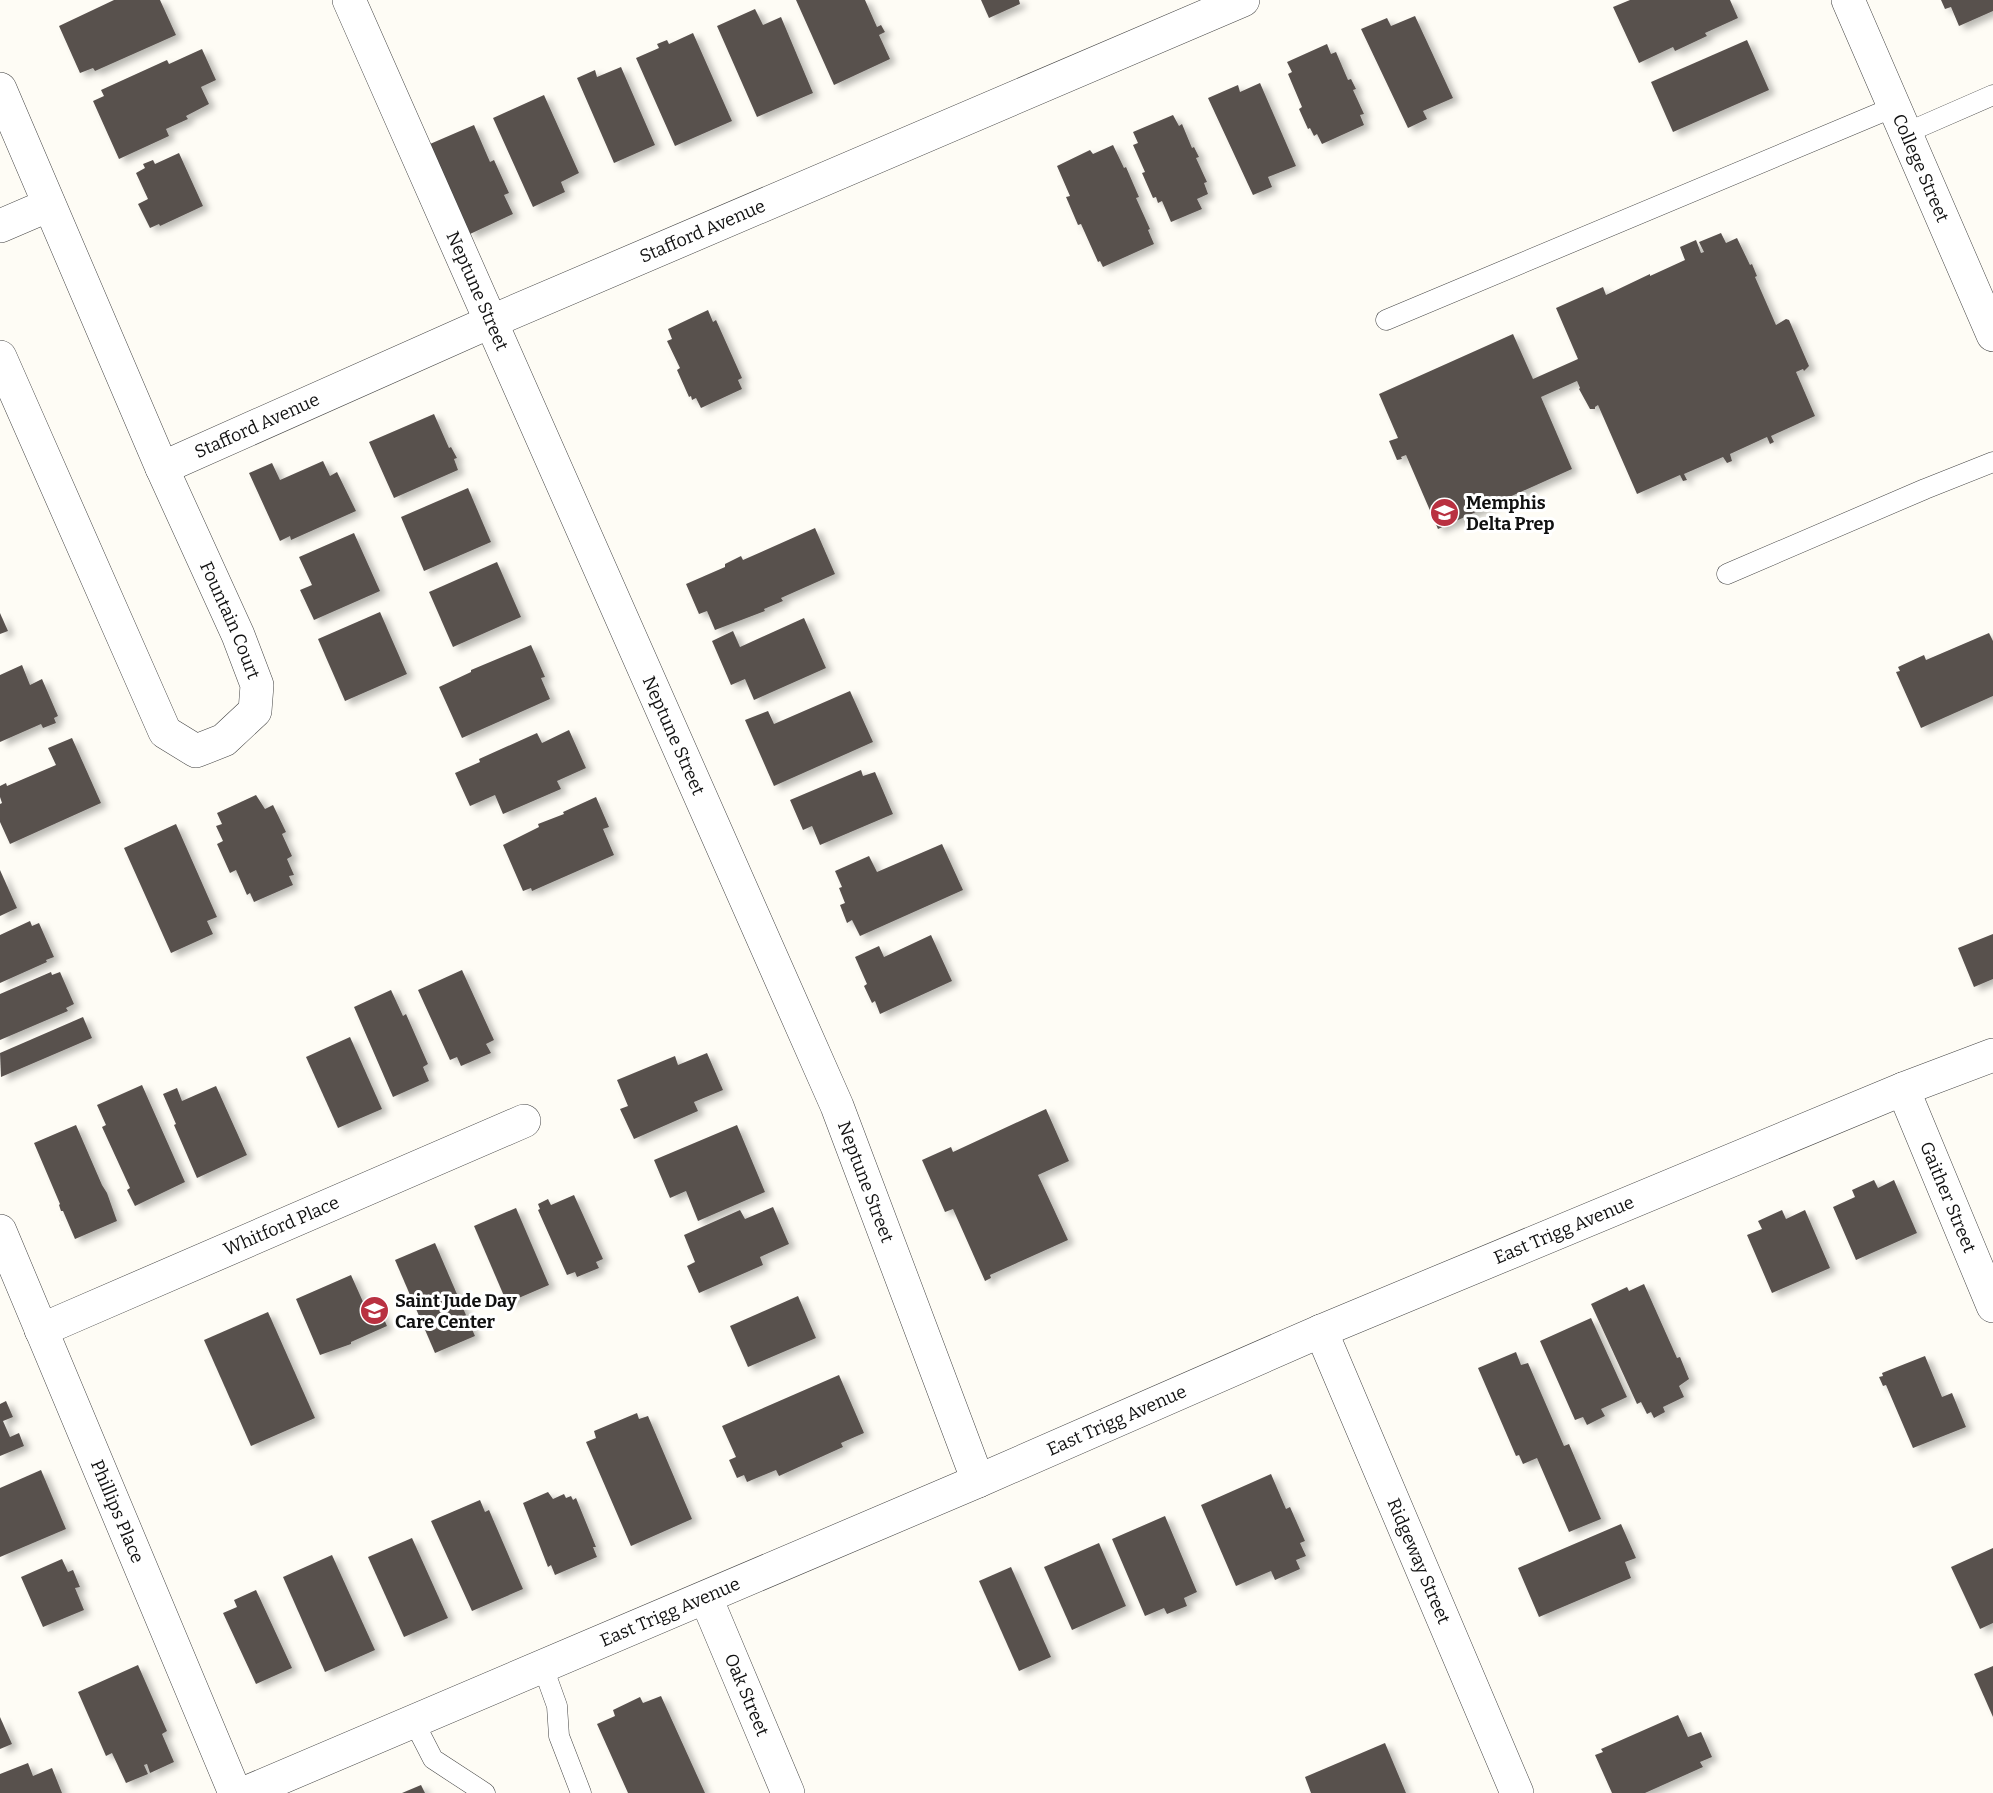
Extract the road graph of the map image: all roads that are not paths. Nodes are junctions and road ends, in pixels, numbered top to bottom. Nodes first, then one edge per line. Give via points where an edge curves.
1 (349, 0) edge
2 (1243, 0) edge
3 (1848, 0) edge
4 (1993, 94) edge
5 (3, 103) edge
6 (1900, 120) junction
7 (49, 205) junction
8 (0, 226) edge
9 (1386, 320) dead end
10 (490, 322) junction
11 (1993, 335) edge
12 (0, 357) edge
13 (1993, 462) edge
14 (162, 468) junction
15 (1727, 574) dead end
16 (1993, 1055) edge
17 (1903, 1089) junction
18 (524, 1121) dead end
19 (0, 1231) edge
20 (1993, 1306) edge
21 (40, 1330) junction
22 (1321, 1331) junction
23 (978, 1481) junction
24 (706, 1598) junction
25 (543, 1667) junction
26 (414, 1722) junction
27 (235, 1793) edge
28 (245, 1793) edge
29 (485, 1793) edge
30 (581, 1793) edge
31 (788, 1793) edge
32 (1517, 1793) edge

1 - 10 street, Neptune Street
2 - 10 street, Stafford Avenue
3 - 6 street, College Street
4 - 6 lane
5 - 7 street, Fountain Court
6 - 9 lane
6 - 11 street, College Street
7 - 8 street
7 - 14 street, Fountain Court
10 - 14 street, Stafford Avenue
10 - 23 street, Neptune Street via 837,1106
12 - 14 street, Fountain Court via 165,732 196,751 224,740 255,711 257,685
13 - 15 lane
16 - 17 street, East Trigg Avenue
17 - 20 street, Gaither Street
17 - 22 street, East Trigg Avenue
18 - 21 street, Whitford Place
19 - 21 street, Phillips Place
21 - 27 street, Phillips Place
22 - 23 street, East Trigg Avenue
22 - 32 street, Ridgeway Street
23 - 24 street, East Trigg Avenue
24 - 25 street, East Trigg Avenue
24 - 31 street, Oak Street
25 - 26 street, East Trigg Avenue
25 - 30 lane via 557,1706 559,1736
26 - 28 street, East Trigg Avenue
26 - 29 lane via 433,1759

